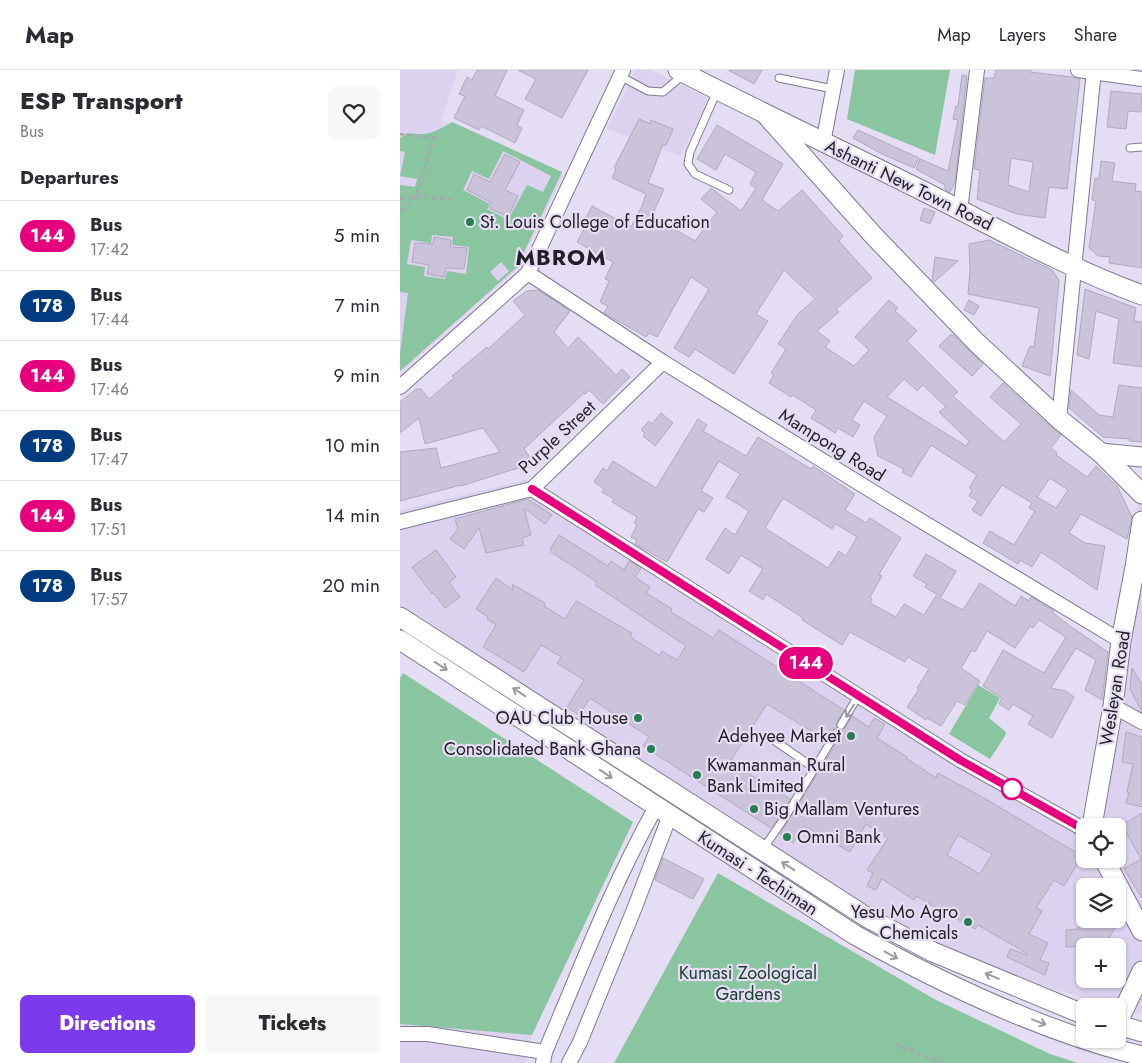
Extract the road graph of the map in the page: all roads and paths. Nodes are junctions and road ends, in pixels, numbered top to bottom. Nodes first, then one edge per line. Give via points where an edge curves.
1 (837, 70) edge
2 (977, 70) edge
3 (1078, 70) edge
4 (1094, 71) edge
5 (681, 72) edge
6 (622, 73) edge
7 (779, 78) dead end
8 (1142, 79) edge
9 (833, 89) junction
10 (718, 90) junction
11 (767, 116) junction
12 (400, 134) edge
13 (823, 143) junction
14 (1142, 147) edge
15 (1130, 148) dead end
16 (729, 190) dead end
17 (416, 196) junction
18 (400, 199) edge
19 (453, 200) dead end
20 (960, 211) junction
21 (400, 212) edge
22 (1076, 267) junction
23 (528, 273) junction
24 (1142, 295) edge
25 (663, 362) junction
26 (400, 387) edge
27 (1059, 419) junction
28 (1101, 453) junction
29 (1142, 457) edge
30 (532, 489) junction
31 (1142, 494) edge
32 (1142, 521) edge
33 (400, 522) edge
34 (1139, 564) edge
35 (400, 617) edge
36 (400, 640) edge
37 (1121, 642) junction
38 (858, 696) junction
39 (1113, 706) junction
40 (1142, 722) edge
41 (841, 725) dead end
42 (836, 733) dead end
43 (775, 741) dead end
44 (814, 768) junction
45 (663, 811) junction
46 (1093, 818) edge
47 (1076, 825) edge
48 (763, 850) junction
49 (1109, 868) edge
50 (816, 884) junction
51 (803, 902) junction
52 (1142, 931) edge
53 (1142, 971) edge
54 (1126, 1006) edge
55 (1076, 1011) edge
56 (1126, 1027) edge
57 (1142, 1032) edge
58 (400, 1034) edge
59 (895, 1044) dead end
60 (1142, 1056) edge
61 (544, 1058) edge
62 (569, 1063) edge
63 (942, 1063) edge

1 - 9 street
2 - 20 street
3 - 4 street
4 - 8 street
4 - 22 street
5 - 6 lane via 663,92 648,91
5 - 10 main road, Ashanti New Town Road
6 - 23 street
7 - 9 lane
9 - 13 street
10 - 11 main road, Ashanti New Town Road
10 - 16 lane via 690,152 688,164 695,174
11 - 13 main road, Ashanti New Town Road
11 - 27 main road via 918,282 977,343
12 - 17 path via 434,138
13 - 20 main road, Ashanti New Town Road
14 - 15 lane
17 - 18 path
17 - 19 path
17 - 21 path
20 - 22 main road, Ashanti New Town Road
22 - 24 main road, Ashanti New Town Road
22 - 27 street
23 - 25 street, Mampong Road
23 - 26 street
25 - 30 street, Purple Street
25 - 37 street, Mampong Road
27 - 28 main road
28 - 29 main road
28 - 31 main road
30 - 33 street, Purple Street
30 - 38 street
32 - 34 main road, Wesleyan Road
34 - 37 main road, Wesleyan Road
48 -> 35 main road, Kumasi - Techiman
36 -> 45 main road, Kumasi - Techiman
37 - 39 main road, Wesleyan Road
38 -> 41 lane
38 - 47 street via 960,760
39 - 40 street
39 - 46 main road, Wesleyan Road
42 - 44 lane
43 - 44 lane
44 - 48 lane
45 - 51 main road, Kumasi - Techiman
45 - 61 street via 621,877
45 - 62 street via 631,916
50 -> 48 main road, Kumasi - Techiman
49 - 52 main road
50 - 51 main road
55 -> 50 main road, Kumasi - Techiman via 933,952 868,918
51 -> 60 main road, Kumasi - Techiman via 913,967 1036,1022
53 - 54 main road
56 - 57 main road
58 - 61 street via 428,1034
59 - 63 path

